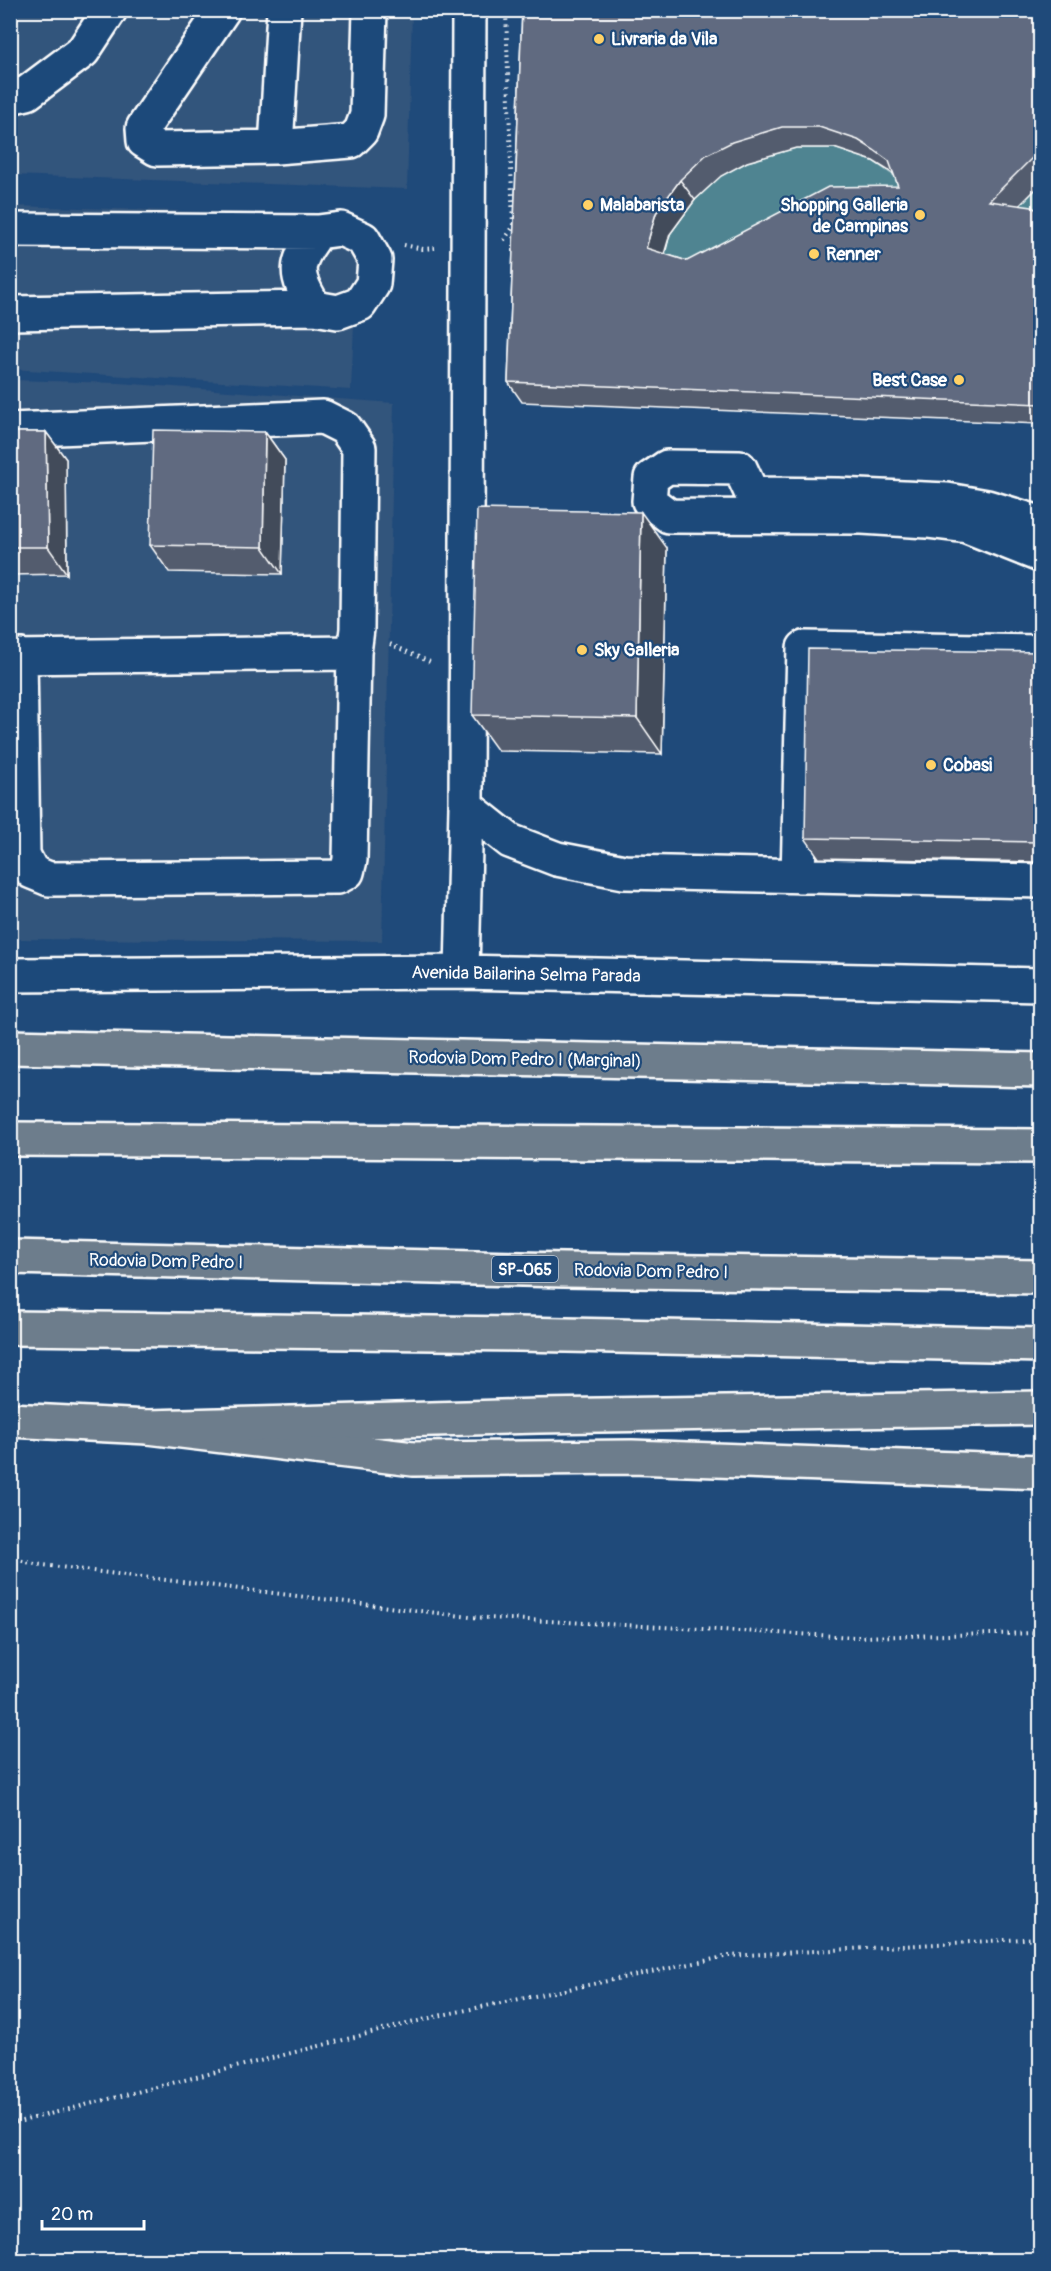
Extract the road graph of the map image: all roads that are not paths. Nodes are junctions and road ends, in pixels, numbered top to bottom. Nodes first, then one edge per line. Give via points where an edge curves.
1 (110, 10) edge
2 (223, 10) edge
3 (284, 10) edge
4 (370, 10) edge
5 (469, 10) edge
6 (10, 97) edge
7 (276, 147) junction
8 (10, 230) edge
9 (318, 232) junction
10 (315, 308) junction
11 (10, 313) edge
12 (10, 429) edge
13 (1041, 523) edge
14 (1041, 555) edge
15 (356, 641) junction
16 (1041, 652) edge
17 (15, 657) edge
18 (466, 806) junction
19 (798, 876) junction
20 (1041, 881) edge
21 (462, 972) junction
22 (10, 975) edge
23 (1041, 985) edge
24 (10, 1047) edge
25 (1041, 1070) edge
26 (10, 1138) edge
27 (1041, 1146) edge
28 (10, 1257) edge
29 (1041, 1276) edge
30 (10, 1328) edge
31 (1041, 1345) edge
32 (1041, 1408) edge
33 (10, 1420) edge
34 (148, 1427) junction
35 (1041, 1472) edge

1 - 6 street via 83,51 27,93
2 - 7 street via 143,128 144,141 157,149
3 - 7 street
4 - 7 street via 367,115 361,131 351,141
5 - 18 street
8 - 9 street
9 - 10 street via 301,255 300,283
9 - 10 street via 341,229 363,240 375,260 374,284 360,304 338,312
10 - 11 street
12 - 15 street via 323,417 345,428 359,448
13 - 14 street via 947,500 752,494 740,468 667,466 651,478 649,501 669,516 862,517 967,526
15 - 17 street
15 - 17 street via 350,860 347,872 328,878 49,879 32,872 23,855
16 - 19 street via 804,648
18 - 19 street via 510,841 557,859 624,872
18 - 21 street
19 - 20 street
21 - 22 street, Avenida Bailarina Selma Parada
21 - 23 street, Avenida Bailarina Selma Parada
24 - 25 main road, Rodovia Dom Pedro I (Marginal)
26 - 27 main road
28 - 29 main road, Rodovia Dom Pedro I / SP-065
30 - 31 main road
32 - 34 main road
33 - 34 main road
34 - 35 main road via 413,1459 632,1457

